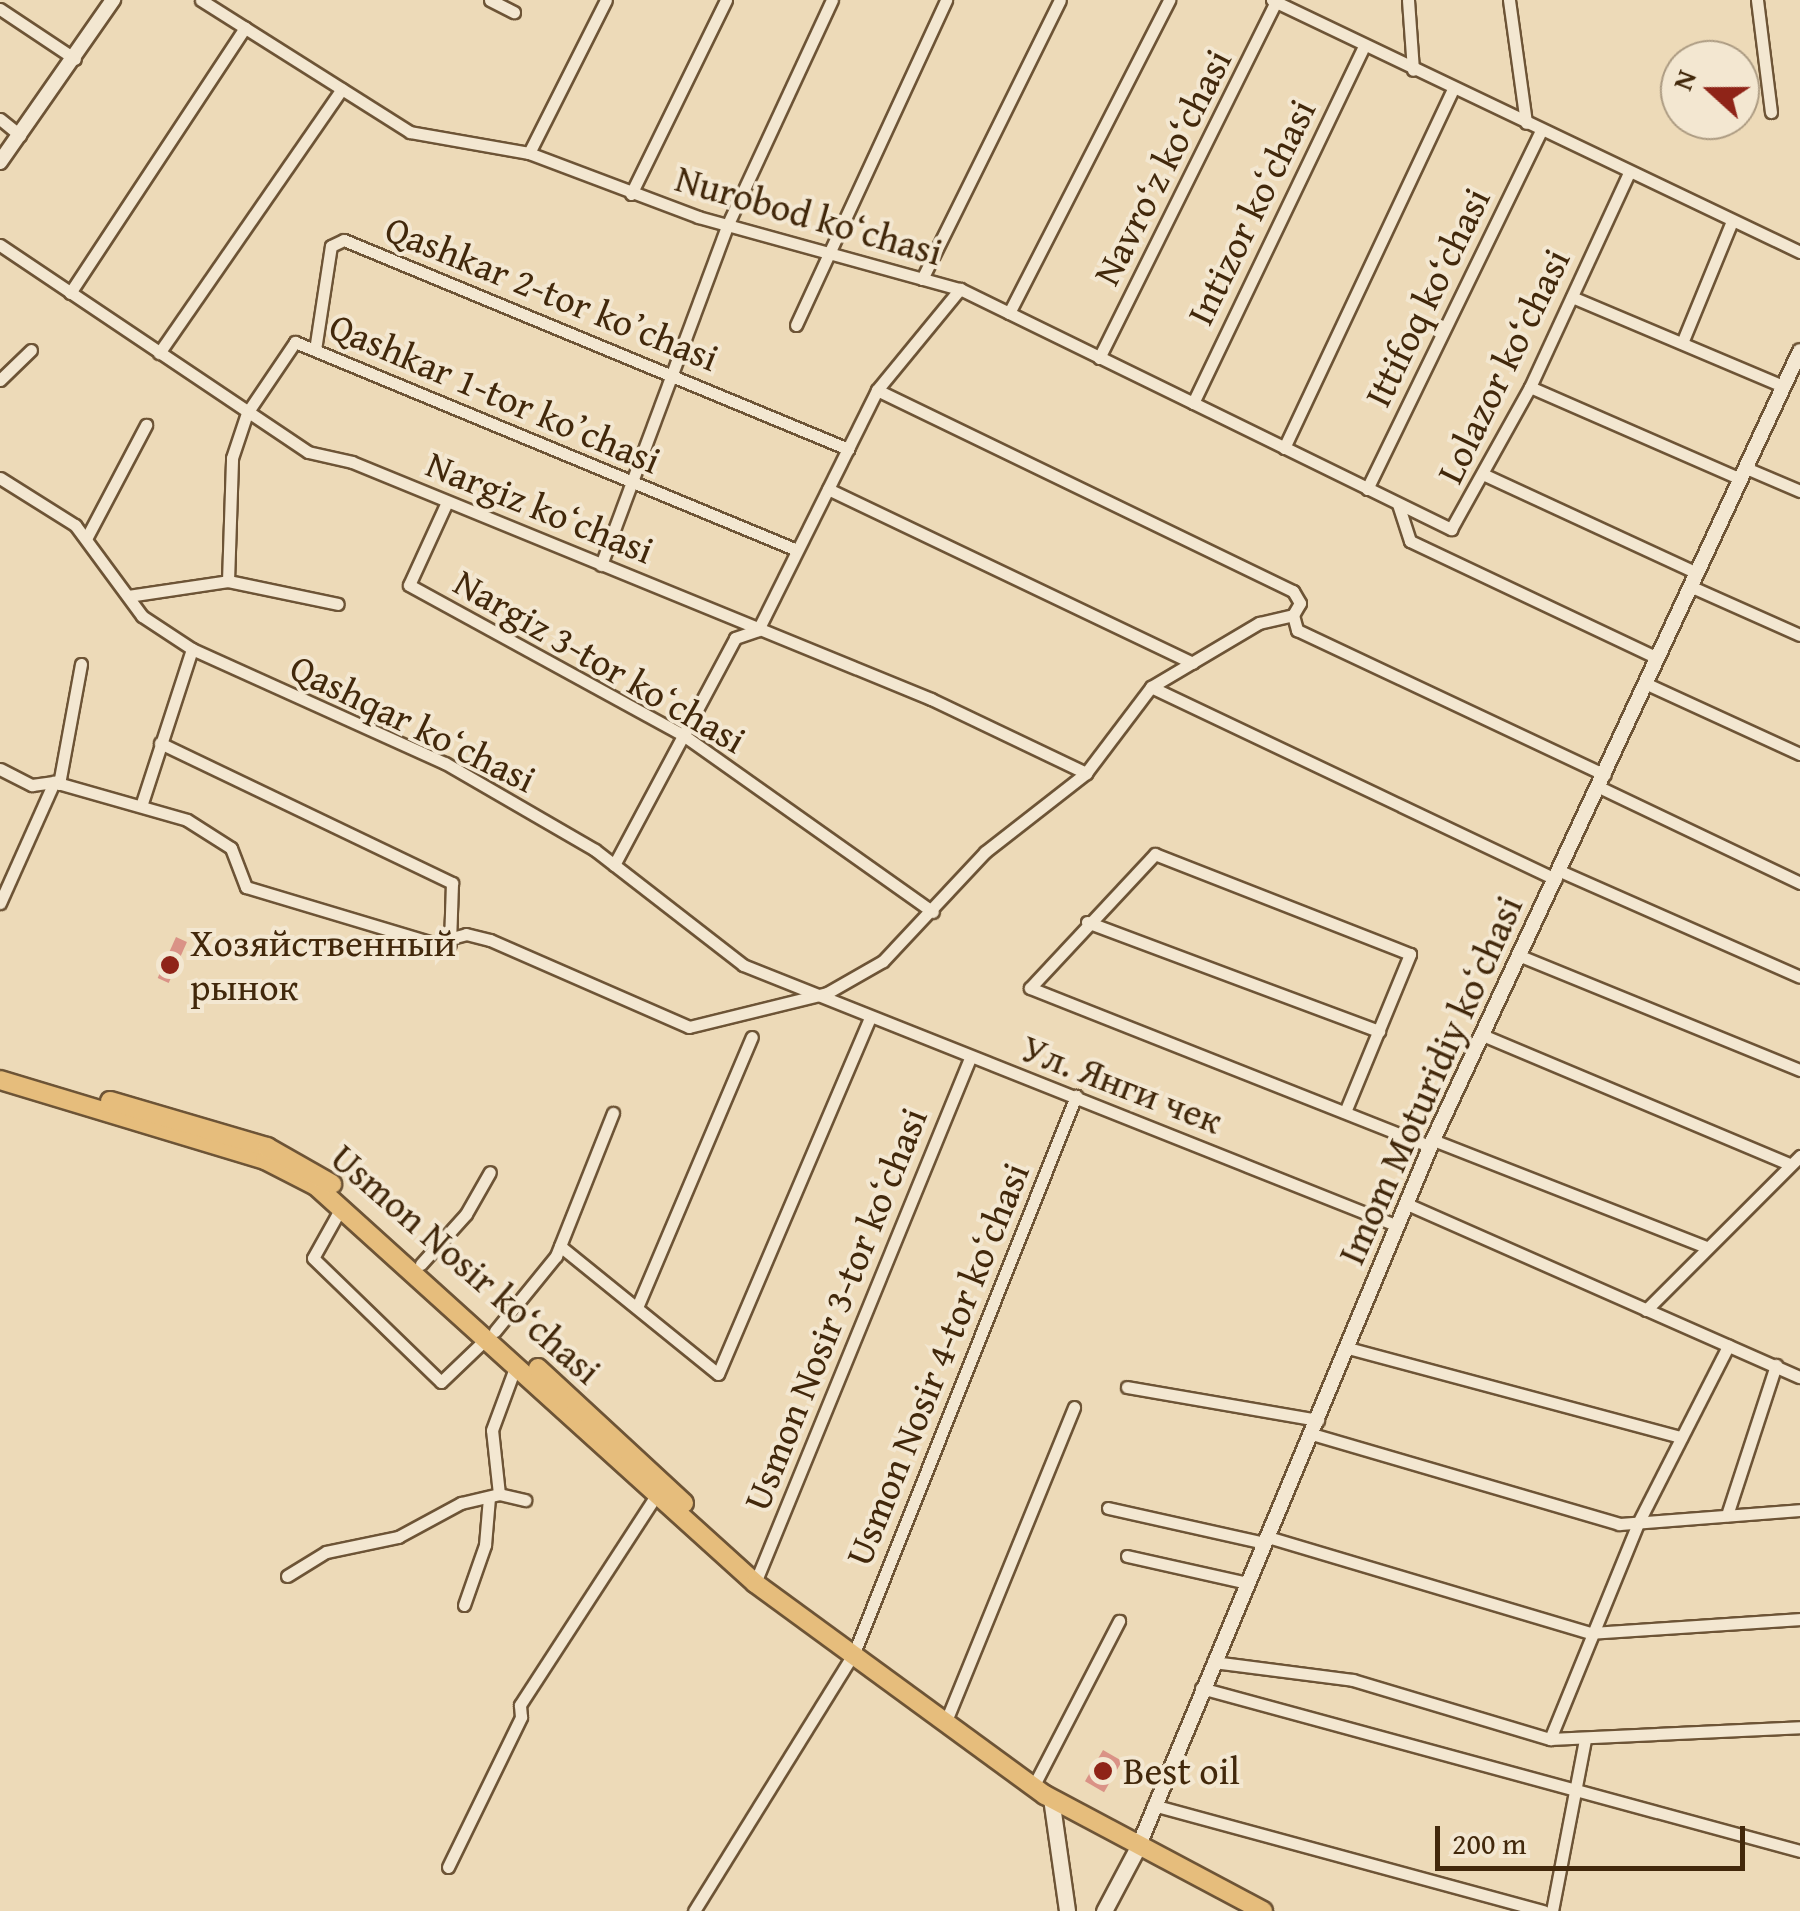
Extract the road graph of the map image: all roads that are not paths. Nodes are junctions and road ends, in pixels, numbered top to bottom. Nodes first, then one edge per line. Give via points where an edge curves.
1 (114, 0) edge
2 (202, 0) edge
3 (490, 0) edge
4 (606, 0) edge
5 (726, 0) edge
6 (832, 0) edge
7 (946, 0) edge
8 (1060, 0) edge
9 (1169, 0) edge
10 (1408, 0) edge
11 (1509, 0) edge
12 (1757, 0) edge
13 (1276, 1) edge
14 (0, 9) edge
15 (514, 12) dead end
16 (245, 28) junction
17 (1364, 46) junction
18 (76, 58) junction
19 (1413, 70) junction
20 (342, 89) junction
21 (1453, 89) junction
22 (1770, 112) dead end
23 (0, 119) edge
24 (1526, 122) junction
25 (1540, 131) junction
26 (20, 135) junction
27 (529, 153) junction
28 (0, 162) edge
29 (1629, 173) junction
30 (631, 194) junction
31 (1732, 221) junction
32 (727, 226) junction
33 (0, 245) edge
34 (1800, 252) edge
35 (827, 253) junction
36 (922, 279) junction
37 (960, 289) junction
38 (70, 292) junction
39 (1572, 297) junction
40 (1009, 314) junction
41 (796, 325) dead end
42 (1682, 343) junction
43 (31, 350) dead end
44 (315, 350) junction
45 (159, 353) junction
46 (1100, 358) junction
47 (1798, 361) edge
48 (674, 376) junction
49 (0, 380) edge
50 (1530, 386) junction
51 (1784, 386) junction
52 (877, 390) junction
53 (1192, 404) junction
54 (247, 412) junction
55 (146, 425) dead end
56 (1284, 448) junction
57 (848, 450) junction
58 (1743, 473) junction
59 (1485, 474) junction
60 (0, 478) edge
61 (634, 483) junction
62 (828, 489) junction
63 (1367, 489) junction
64 (1800, 491) edge
65 (447, 502) junction
66 (1398, 504) junction
67 (87, 537) junction
68 (798, 550) junction
69 (601, 565) junction
70 (1695, 580) junction
71 (228, 581) junction
72 (128, 596) junction
73 (338, 604) dead end
74 (1293, 615) junction
75 (758, 630) junction
76 (1800, 635) edge
77 (192, 649) junction
78 (1658, 658) junction
79 (1193, 663) junction
80 (81, 664) dead end
81 (1646, 684) junction
82 (1151, 687) junction
83 (683, 735) junction
84 (160, 743) junction
85 (1800, 754) edge
86 (0, 769) edge
87 (1086, 773) junction
88 (1602, 781) junction
89 (57, 783) junction
90 (142, 803) junction
91 (614, 864) junction
92 (1558, 875) junction
93 (1800, 882) edge
94 (0, 904) edge
95 (932, 912) junction
96 (1086, 922) junction
97 (450, 944) junction
98 (1518, 955) junction
99 (1800, 978) edge
100 (827, 993) junction
101 (869, 1020) junction
102 (1379, 1031) junction
103 (1480, 1034) junction
104 (752, 1037) dead end
105 (970, 1058) junction
106 (0, 1070) edge
107 (1800, 1070) edge
108 (0, 1080) edge
109 (1076, 1096) junction
110 (1345, 1112) junction
111 (613, 1113) dead end
112 (1432, 1143) junction
113 (1795, 1160) edge
114 (490, 1172) dead end
115 (1407, 1204) junction
116 (342, 1208) junction
117 (1398, 1226) junction
118 (560, 1246) junction
119 (1706, 1247) junction
120 (420, 1264) junction
121 (457, 1304) junction
122 (638, 1305) junction
123 (1646, 1310) junction
124 (491, 1334) junction
125 (1728, 1346) junction
126 (1348, 1348) junction
127 (516, 1365) junction
128 (1776, 1365) junction
129 (1800, 1377) edge
130 (1127, 1387) dead end
131 (1074, 1407) dead end
132 (1315, 1427) junction
133 (1680, 1437) junction
134 (656, 1494) junction
135 (494, 1496) junction
136 (524, 1500) dead end
137 (1108, 1508) dead end
138 (1800, 1510) edge
139 (1727, 1515) junction
140 (1638, 1523) junction
141 (1266, 1540) junction
142 (1127, 1556) dead end
143 (287, 1576) dead end
144 (761, 1583) junction
145 (1248, 1583) junction
146 (464, 1605) dead end
147 (1800, 1619) edge
148 (1119, 1621) dead end
149 (1590, 1633) junction
150 (854, 1653) junction
151 (1213, 1662) junction
152 (1201, 1688) junction
153 (946, 1721) junction
154 (1800, 1727) edge
155 (1550, 1739) junction
156 (1586, 1739) junction
157 (1034, 1785) junction
158 (1580, 1789) junction
159 (1051, 1798) junction
160 (1153, 1805) junction
161 (1139, 1845) junction
162 (1800, 1851) edge
163 (448, 1867) dead end
164 (1251, 1909) edge
165 (694, 1911) edge
166 (1067, 1911) edge
167 (1104, 1911) edge
168 (1544, 1911) edge
169 (1552, 1911) edge

1 - 18 street
2 - 16 street, Nurobod koʻchasi
3 - 15 street
4 - 27 street
5 - 30 street
6 - 32 street
7 - 35 street
8 - 36 street
9 - 40 street
10 - 19 street
11 - 24 street
12 - 22 street
13 - 17 street
13 - 46 street, Navro‘z ko‘chasi
14 - 18 street
16 - 20 street, Nurobod koʻchasi
16 - 38 street
17 - 19 street
17 - 53 street, Intizor koʻchasi
18 - 26 street
19 - 21 street
20 - 27 street, Nurobod koʻchasi via 410,132
20 - 45 street
21 - 24 street
21 - 56 street
23 - 26 street
24 - 25 street
25 - 29 street
25 - 63 street, Ittifoq ko‘chasi
26 - 28 street
27 - 30 street, Nurobod koʻchasi
29 - 31 street
29 - 39 street, Lolazor ko‘chasi
30 - 32 street, Nurobod koʻchasi
31 - 34 street
31 - 42 street
32 - 35 street, Nurobod koʻchasi
32 - 48 street
33 - 38 street, Nargiz koʻchasi
35 - 36 street, Nurobod koʻchasi
35 - 41 street
36 - 37 street, Nurobod koʻchasi
37 - 40 street, Nurobod koʻchasi
37 - 52 street
38 - 45 street, Nargiz koʻchasi
39 - 42 street
39 - 50 street, Lolazor ko‘chasi
40 - 46 street, Nurobod koʻchasi
42 - 51 street
43 - 49 street
44 - 48 street, Qashkar 2-tor koʼchasi via 331,246 344,240
44 - 54 street, Qashkar 1-tor koʼchasi via 296,342
44 - 61 street, Qashkar 1-tor koʼchasi
45 - 54 street, Nargiz koʻchasi
46 - 53 street, Nurobod koʻchasi
47 - 51 street, Imom Moturidiy koʻchasi
48 - 57 street, Qashkar 2-tor koʼchasi
48 - 61 street
50 - 58 street
50 - 59 street, Lolazor ko‘chasi
51 - 58 street, Imom Moturidiy koʻchasi
52 - 57 street
52 - 74 street via 1293,592 1300,598
53 - 56 street, Nurobod koʻchasi
54 - 65 street, Nargiz koʻchasi via 308,452
54 - 71 street, Qashkar 1-tor koʼchasi via 232,458
55 - 67 street
56 - 63 street, Nurobod koʻchasi
57 - 62 street
58 - 64 street
58 - 70 street, Imom Moturidiy koʻchasi
59 - 66 street, Lolazor ko‘chasi via 1451,528
59 - 70 street
60 - 67 street, Qashqar koʻchasi
61 - 68 street, Qashkar 1-tor koʼchasi
61 - 69 street
62 - 68 street
62 - 79 street
63 - 66 street, Nurobod koʻchasi
65 - 69 street, Nargiz koʻchasi
65 - 83 street, Nargiz 3-tor koʻchasi via 410,585
66 - 78 street via 1410,542
67 - 72 street, Qashqar koʻchasi via 88,551
68 - 75 street
69 - 75 street, Nargiz koʻchasi
70 - 76 street
70 - 78 street, Imom Moturidiy koʻchasi
71 - 72 street
71 - 73 street
72 - 77 street, Qashqar koʻchasi via 142,616
74 - 79 street via 1260,623
74 - 88 street via 1296,630
75 - 83 street via 735,638
75 - 87 street, Nargiz koʻchasi
77 - 84 street
77 - 91 street, Qashqar koʻchasi via 445,763
78 - 81 street, Imom Moturidiy koʻchasi
79 - 82 street
80 - 89 street
81 - 85 street
81 - 88 street, Imom Moturidiy koʻchasi
82 - 87 street
82 - 92 street
83 - 91 street
83 - 95 street, Nargiz 3-tor koʻchasi
84 - 90 street
84 - 97 street via 452,883
86 - 89 street via 32,785
87 - 95 street via 986,852
88 - 92 street, Imom Moturidiy koʻchasi
88 - 93 street
89 - 90 street
89 - 94 street
90 - 97 street via 231,848 246,887
91 - 100 street, Qashqar koʻchasi via 743,964 794,988
92 - 98 street, Imom Moturidiy koʻchasi
92 - 99 street
95 - 100 street via 883,961
96 - 102 street
96 - 102 street via 1154,854 1410,954
96 - 110 street via 1030,988
97 - 100 street via 466,934 490,940 689,1027
98 - 103 street, Imom Moturidiy koʻchasi
98 - 107 street
100 - 101 street, Ул. Янги чек
101 - 105 street, Ул. Янги чек
101 - 122 street via 718,1374
102 - 110 street
103 - 112 street, Imom Moturidiy koʻchasi
103 - 113 street
104 - 122 street
105 - 109 street, Ул. Янги чек
105 - 144 street, Usmon Nosir 3-tor koʻchasi
106 - 120 main road, Usmon Nosir ko‘chasi via 284,1154 328,1181
108 - 116 main road, Usmon Nosir ko‘chasi via 264,1160
109 - 117 street, Ул. Янги чек
109 - 150 street, Usmon Nosir 4-tor koʻchasi
110 - 112 street
111 - 118 street
112 - 115 street, Imom Moturidiy koʻchasi
112 - 119 street
113 - 119 street
114 - 120 street via 466,1214
115 - 117 street, Imom Moturidiy koʻchasi
115 - 123 street
116 - 121 main road, Usmon Nosir ko‘chasi
116 - 124 street via 312,1258 442,1383
117 - 126 street, Imom Moturidiy koʻchasi
118 - 122 street
118 - 124 street
119 - 123 street
120 - 121 main road, Usmon Nosir ko‘chasi
121 - 124 main road, Usmon Nosir ko‘chasi
123 - 125 street
124 - 127 main road, Usmon Nosir ko‘chasi
124 - 144 main road, Usmon Nosir ko‘chasi
125 - 128 street
125 - 133 street
126 - 132 street, Imom Moturidiy koʻchasi
126 - 133 street
127 - 134 main road, Usmon Nosir ko‘chasi
127 - 135 street via 492,1430
128 - 129 street
128 - 139 street
130 - 132 street
131 - 153 street
132 - 140 street
132 - 141 street, Imom Moturidiy koʻchasi
133 - 140 street
134 - 144 main road, Usmon Nosir ko‘chasi
134 - 163 street via 520,1705 522,1717
135 - 136 street
135 - 143 street via 398,1537 326,1552
135 - 146 street via 486,1545
137 - 141 street
138 - 139 street
139 - 140 street
140 - 149 street
141 - 145 street, Imom Moturidiy koʻchasi
141 - 149 street
142 - 145 street
144 - 150 main road, Usmon Nosir ko‘chasi
145 - 151 street, Imom Moturidiy koʻchasi
147 - 149 street
148 - 157 street via 1057,1754
149 - 155 street
150 - 153 main road, Usmon Nosir ko‘chasi
150 - 165 street, Usmon Nosir 4-tor koʻchasi
151 - 152 street, Imom Moturidiy koʻchasi
151 - 155 street via 1353,1680
152 - 158 street
152 - 160 street, Imom Moturidiy koʻchasi
153 - 157 main road, Usmon Nosir ko‘chasi
154 - 156 street
155 - 156 street
156 - 158 street
157 - 159 main road, Usmon Nosir ko‘chasi
158 - 162 street
158 - 169 street
159 - 161 main road, Usmon Nosir ko‘chasi
159 - 166 main road
160 - 161 street, Imom Moturidiy koʻchasi
160 - 168 street
161 - 164 main road, Usmon Nosir ko‘chasi
161 - 167 main road

